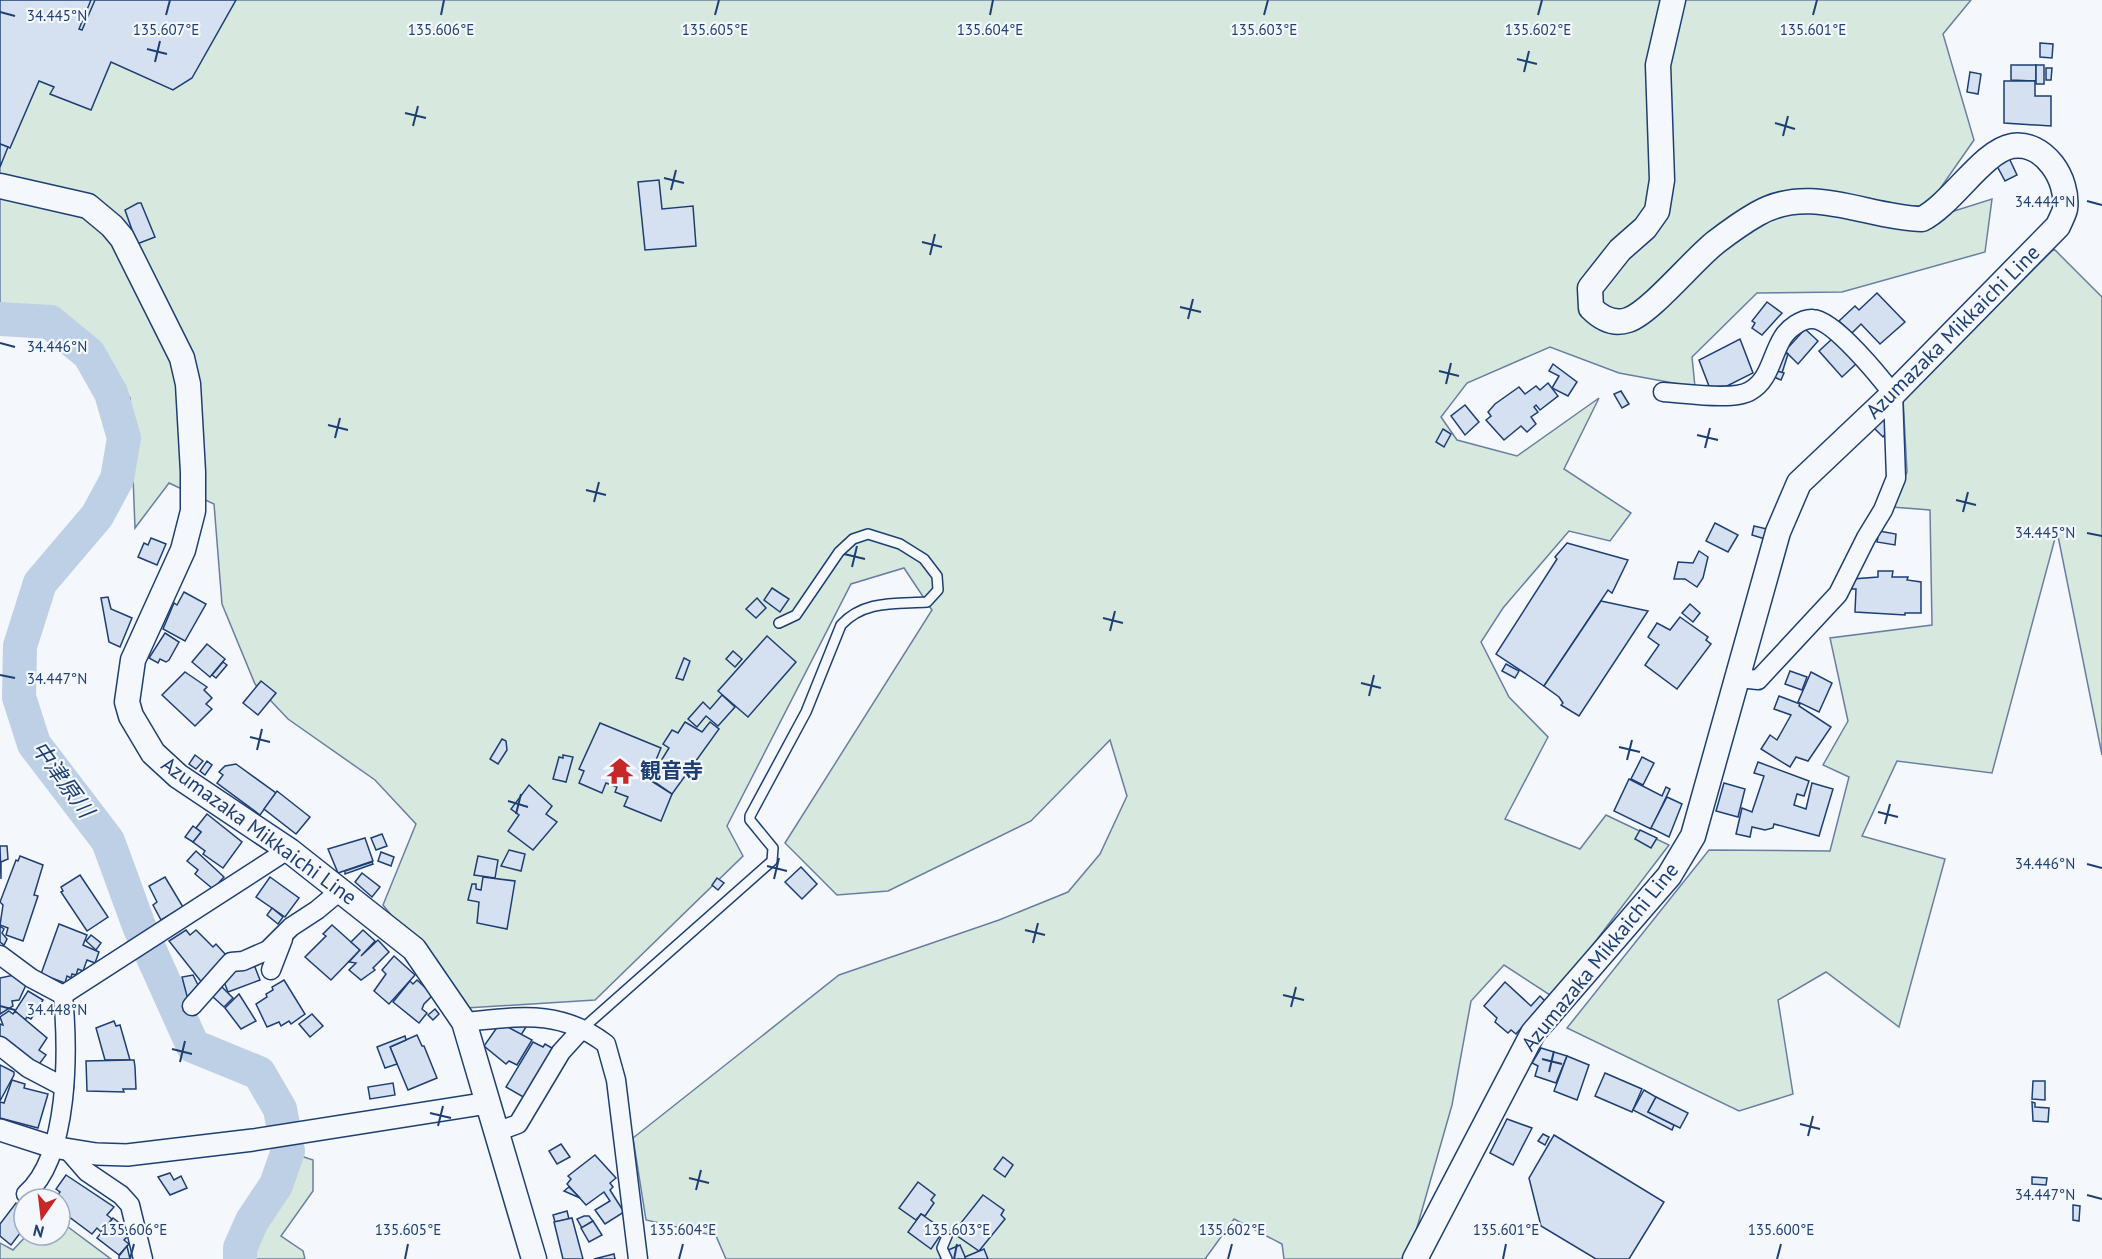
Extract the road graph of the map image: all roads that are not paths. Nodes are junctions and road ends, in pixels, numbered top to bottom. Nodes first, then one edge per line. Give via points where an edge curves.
1 (1673, 0) edge
2 (0, 186) edge
3 (1663, 392) dead end
4 (1893, 394) junction
5 (779, 623) dead end
6 (1739, 678) junction
7 (290, 851) junction
8 (340, 890) junction
9 (284, 937) junction
10 (0, 955) edge
11 (271, 970) dead end
12 (63, 995) junction
13 (192, 1005) dead end
14 (464, 1022) junction
15 (580, 1030) junction
16 (0, 1046) edge
17 (64, 1087) junction
18 (488, 1103) junction
19 (0, 1130) edge
20 (496, 1132) junction
21 (60, 1148) junction
22 (32, 1187) edge
23 (947, 1236) dead end
24 (143, 1259) edge
25 (534, 1259) edge
26 (638, 1259) edge
27 (947, 1259) edge
28 (1415, 1259) edge

1 - 4 main road, Azumazaka Mikkaichi Line via 1658,65 1662,180 1657,211 1590,288 1591,308 1610,321 1628,320 1639,314 1715,242 1759,213 1784,202 1811,200 1922,219 1936,212 1988,158 2010,146 2037,152 2055,167 2065,209 2058,226
2 - 7 main road, Azumazaka Mikkaichi Line via 88,206 112,226 122,238 182,358 188,384 193,511 183,550 133,660 127,702 141,736 170,768
3 - 4 street via 1748,393 1762,383 1783,335 1800,322 1814,319 1830,326
4 - 6 main road, Azumazaka Mikkaichi Line via 1799,483 1778,532
4 - 6 street via 1896,478 1838,594 1758,680
5 - 15 lane via 796,615 824,571 853,538 868,534 900,544 924,559 937,576 938,590 927,602 880,604 850,615 841,626 806,712 750,816 773,848 772,861
6 - 28 main road, Azumazaka Mikkaichi Line via 1693,836 1669,876 1533,1033
7 - 8 main road, Azumazaka Mikkaichi Line
7 - 12 street
8 - 9 street via 291,927
8 - 14 main road, Azumazaka Mikkaichi Line via 414,949
9 - 11 street
9 - 13 street via 255,957 231,962
10 - 12 street
12 - 17 street via 67,1043
14 - 15 street via 534,1015
14 - 18 main road, Azumazaka Mikkaichi Line
15 - 20 street via 561,1052 518,1124
15 - 26 street via 606,1044 611,1058
16 - 17 street via 28,1068
17 - 21 street
18 - 20 main road, Azumazaka Mikkaichi Line
18 - 21 street via 253,1140 127,1155
19 - 21 street
20 - 25 main road, Azumazaka Mikkaichi Line
21 - 22 street
21 - 24 street via 130,1206
23 - 27 lane via 942,1248

